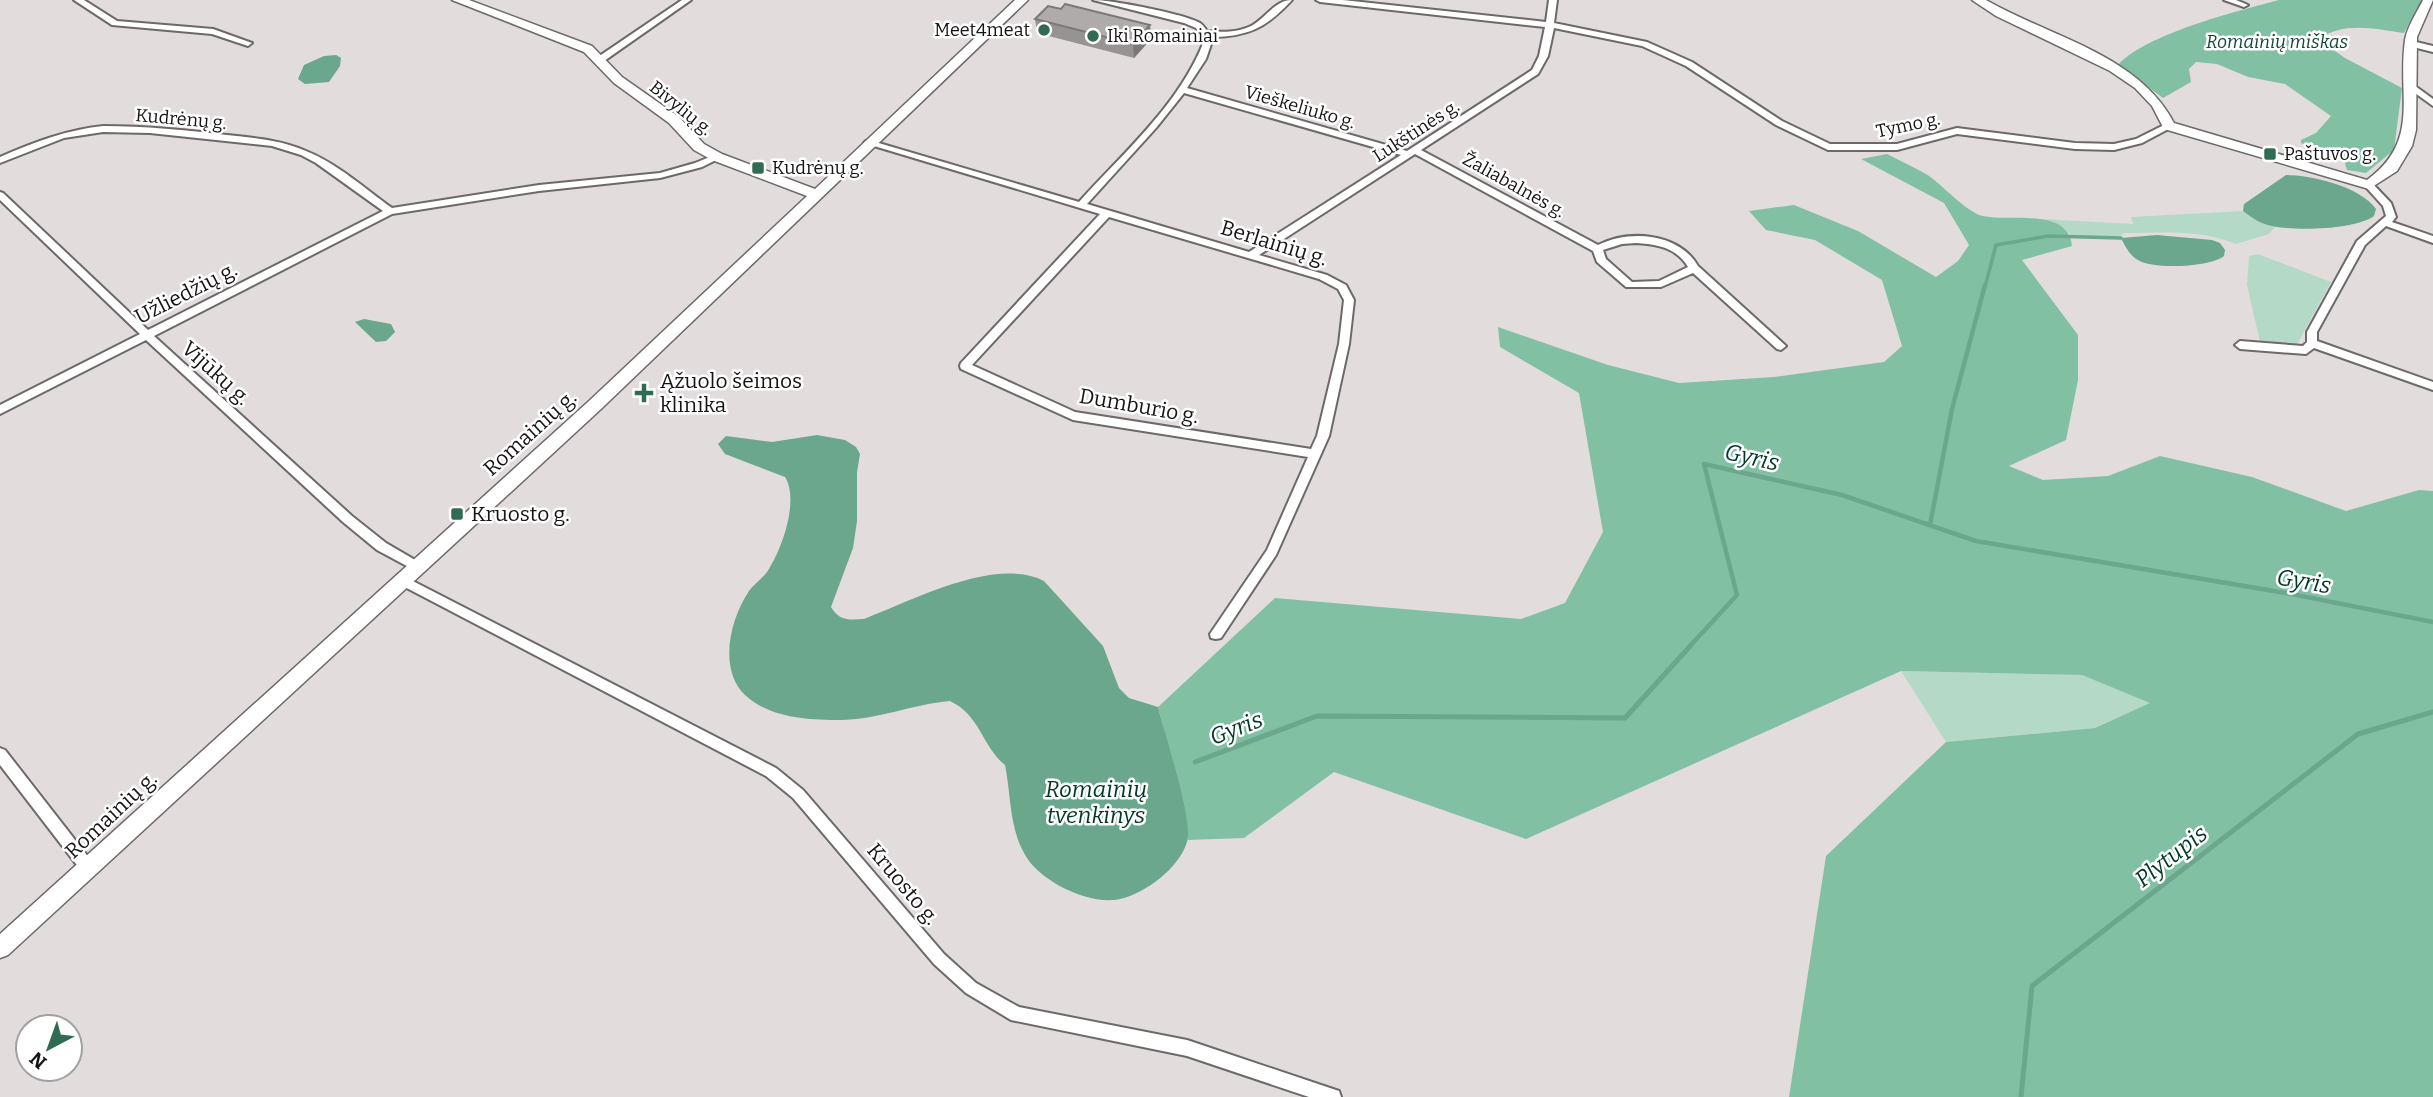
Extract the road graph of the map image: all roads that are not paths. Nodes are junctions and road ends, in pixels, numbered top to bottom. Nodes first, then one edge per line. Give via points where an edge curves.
1 (78, 0) edge
2 (458, 0) edge
3 (687, 0) edge
4 (1023, 0) edge
5 (1097, 0) edge
6 (1288, 0) edge
7 (1320, 0) edge
8 (1553, 0) edge
9 (1979, 0) edge
10 (2228, 0) edge
11 (2429, 0) edge
12 (2244, 5) dead end
13 (1551, 25) junction
14 (1206, 34) junction
15 (248, 43) dead end
16 (2412, 44) junction
17 (2433, 49) edge
18 (601, 59) junction
19 (2411, 86) junction
20 (1183, 90) junction
21 (2433, 103) edge
22 (2169, 126) junction
23 (869, 143) junction
24 (1412, 152) junction
25 (717, 158) junction
26 (0, 160) edge
27 (2369, 185) junction
28 (816, 194) junction
29 (0, 195) edge
30 (1080, 206) junction
31 (390, 211) junction
32 (1106, 214) junction
33 (2386, 223) junction
34 (2433, 240) edge
35 (1598, 249) junction
36 (1250, 256) junction
37 (1694, 268) junction
38 (145, 335) junction
39 (2312, 343) junction
40 (2240, 345) dead end
41 (1781, 346) dead end
42 (2433, 386) edge
43 (0, 410) edge
44 (1315, 454) junction
45 (418, 567) junction
46 (403, 580) junction
47 (1216, 634) dead end
48 (0, 754) edge
49 (88, 867) junction
50 (0, 948) edge
51 (1333, 1097) edge

1 - 15 street via 115,23 213,32
2 - 18 street, Bivylių g. via 580,46
3 - 18 street
4 - 23 street, Romainių g.
5 - 14 street via 1187,21
6 - 14 street via 1252,31
7 - 13 street, Tymo g.
8 - 13 street, Lukštinės g.
9 - 22 street via 2134,80 2162,107
10 - 12 street
11 - 16 street via 2413,29
13 - 22 street, Tymo g. via 1609,35 1689,64 1806,139 1828,148 1897,147 1957,131 2114,147
13 - 24 street, Lukštinės g. via 1535,72
14 - 20 street via 1201,62
16 - 17 street
16 - 19 street
18 - 25 street, Bivylių g. via 618,80
19 - 21 street
19 - 27 street via 2405,146 2392,168
20 - 24 street, Vieškeliuko g.
20 - 30 street
22 - 27 street
23 - 28 street, Romainių g.
23 - 30 street, Berlainių g.
24 - 35 street, Žaliabalnės g.
24 - 36 street, Lukštinės g.
25 - 28 street, Bivylių g.
25 - 31 street via 648,178 556,185
26 - 31 street, Kudrėnų g. via 61,135 84,131 126,130 272,144 311,155
27 - 33 street via 2388,205 2391,217
28 - 45 street, Romainių g.
29 - 38 street, Vijūkų g.
30 - 32 street, Berlainių g.
31 - 38 street, Užliedžių g.
32 - 36 street, Berlainių g.
32 - 44 street, Dumburio g. via 965,366 1073,416
33 - 34 street
33 - 39 street via 2361,243 2351,258 2312,332
35 - 37 street via 1652,240 1689,258
35 - 37 street, Žaliabalnės g. via 1601,260 1638,287 1661,284
36 - 44 street, Berlainių g. via 1324,277 1342,287 1349,300 1324,436
37 - 41 street
38 - 43 street, Užliedžių g.
38 - 45 street, Vijūkų g. via 350,519 390,552
39 - 40 street via 2306,350 2295,351
39 - 42 street
44 - 47 street, Berlainių g. via 1272,552
45 - 46 street, Romainių g.
46 - 49 street, Romainių g.
46 - 51 street, Kruosto g. via 771,772 798,794 939,959 971,988 1017,1014 1186,1048
48 - 49 street
49 - 50 street, Romainių g.

